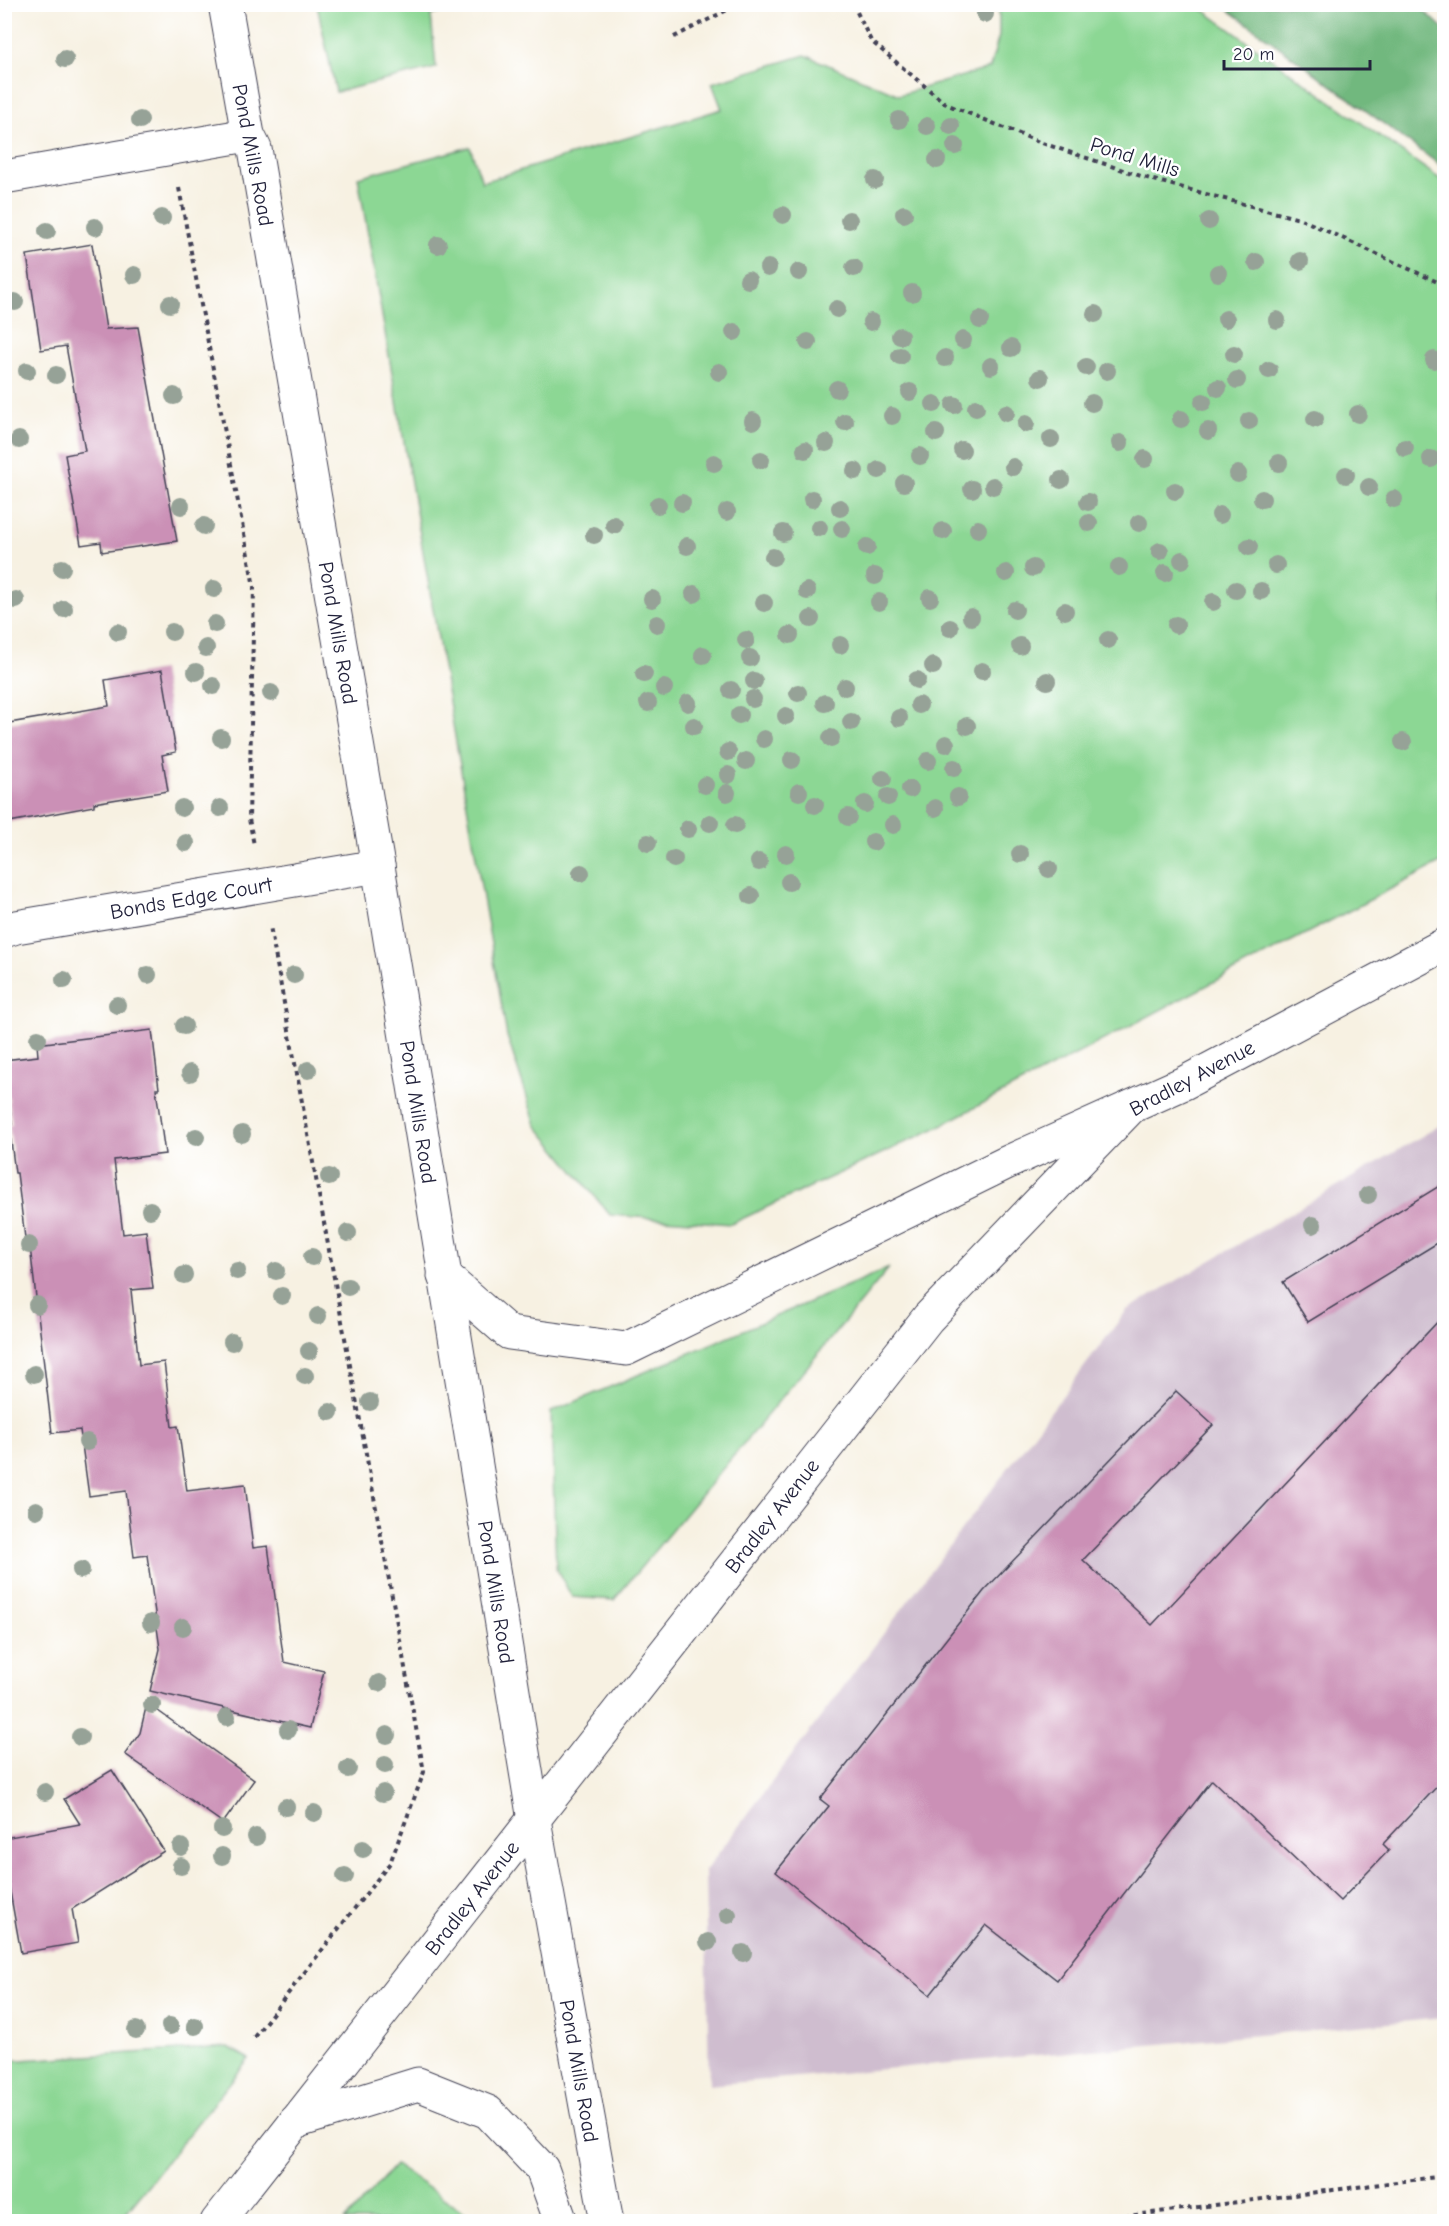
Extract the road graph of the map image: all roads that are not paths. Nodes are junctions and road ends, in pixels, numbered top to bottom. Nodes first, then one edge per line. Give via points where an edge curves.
1 (225, 4) edge
2 (248, 135) junction
3 (4, 177) edge
4 (378, 866) junction
5 (4, 932) edge
6 (1444, 945) edge
7 (1131, 1107) junction
8 (444, 1275) junction
9 (534, 1820) junction
10 (295, 2122) junction
11 (217, 2222) edge
12 (561, 2222) edge
13 (607, 2222) edge

1 - 2 main road, Pond Mills Road
2 - 3 main road
2 - 4 main road, Pond Mills Road via 255,149
4 - 5 main road, Bonds Edge Court
4 - 8 main road, Pond Mills Road
6 - 7 main road, Bradley Avenue via 1184,1083
7 - 8 main road via 1006,1163 626,1349 508,1333
7 - 9 main road, Bradley Avenue via 928,1318
8 - 9 main road, Pond Mills Road
9 - 10 main road, Bradley Avenue
9 - 13 main road, Pond Mills Road
10 - 11 main road, Bradley Avenue
10 - 12 main road via 418,2084 488,2112 542,2169

